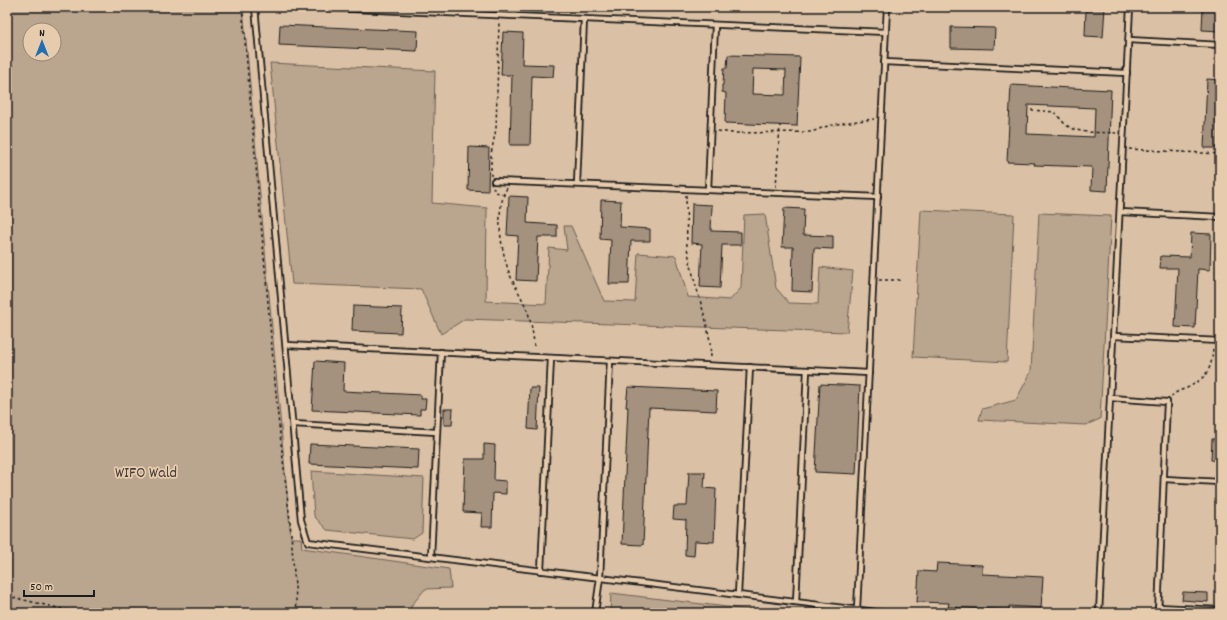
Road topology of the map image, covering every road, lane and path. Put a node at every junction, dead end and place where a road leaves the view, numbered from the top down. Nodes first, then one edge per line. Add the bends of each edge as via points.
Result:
1 (242, 7) edge
2 (255, 7) edge
3 (309, 7) edge
4 (322, 7) edge
5 (887, 7) edge
6 (1130, 7) edge
7 (411, 9) edge
8 (499, 15) junction
9 (584, 19) junction
10 (715, 25) junction
11 (886, 32) junction
12 (1129, 40) junction
13 (1220, 45) edge
14 (884, 62) junction
15 (1127, 73) junction
16 (1031, 110) dead end
17 (882, 119) junction
18 (780, 125) dead end
19 (710, 130) junction
20 (779, 133) junction
21 (1124, 133) junction
22 (1123, 148) junction
23 (1220, 154) edge
24 (494, 181) dead end
25 (511, 181) junction
26 (577, 184) junction
27 (686, 189) junction
28 (708, 190) junction
29 (776, 193) junction
30 (504, 194) junction
31 (878, 197) junction
32 (1120, 212) junction
33 (1220, 217) edge
34 (873, 280) junction
35 (900, 280) dead end
36 (1114, 336) junction
37 (1213, 341) junction
38 (1220, 341) edge
39 (286, 345) junction
40 (441, 352) junction
41 (535, 357) junction
42 (551, 358) junction
43 (610, 360) junction
44 (711, 365) junction
45 (750, 367) junction
46 (807, 370) junction
47 (868, 373) junction
48 (1111, 398) junction
49 (1167, 402) junction
50 (293, 424) junction
51 (437, 432) junction
52 (1164, 479) junction
53 (1220, 482) edge
54 (431, 557) junction
55 (541, 571) junction
56 (600, 578) junction
57 (738, 595) junction
58 (7, 596) edge
59 (796, 602) junction
60 (1158, 607) junction
61 (856, 609) junction
62 (1220, 610) edge
63 (79, 613) edge
64 (298, 613) edge
65 (595, 613) edge
66 (884, 613) edge
67 (1099, 613) edge
68 (1158, 613) edge

1 - 64 path via 277,410
2 - 39 lane
3 - 4 lane
4 - 7 lane
5 - 11 lane
6 - 12 lane
7 - 8 lane
8 - 9 lane
8 - 30 path via 496,130 490,172 495,192
9 - 10 lane
9 - 26 lane
10 - 11 lane
10 - 19 lane
11 - 14 lane
12 - 13 lane
12 - 15 lane
14 - 15 lane
14 - 17 lane
15 - 21 lane
16 - 21 path via 1055,112 1070,128
17 - 20 path via 842,123 812,132
17 - 31 lane
18 - 20 path
19 - 20 path via 732,133
19 - 28 lane
20 - 29 path
21 - 22 lane
22 - 23 path
22 - 32 lane
24 - 25 lane
25 - 26 lane
25 - 30 path
26 - 27 lane
27 - 28 lane
27 - 44 path via 687,248 706,321
28 - 29 lane
29 - 31 lane
30 - 41 path via 500,229 511,275 529,316 534,336
31 - 34 lane
32 - 33 lane
32 - 36 lane
34 - 35 path
34 - 47 lane
36 - 37 lane
36 - 48 lane
37 - 38 lane
37 - 49 path via 1212,364 1205,376 1192,386 1174,394
39 - 40 lane
39 - 50 lane
40 - 41 lane
40 - 51 lane
41 - 42 lane
42 - 43 lane
42 - 55 lane
43 - 44 lane
43 - 56 lane
44 - 45 lane
45 - 46 lane
45 - 57 lane
46 - 47 lane
46 - 59 lane
47 - 61 lane
48 - 49 lane
48 - 67 lane
49 - 52 lane
50 - 51 lane
50 - 54 lane via 302,520 308,542
51 - 54 lane
52 - 53 lane
52 - 60 lane
54 - 55 lane
55 - 56 lane
56 - 57 lane
56 - 65 lane
57 - 59 lane
58 - 63 path
59 - 61 lane
60 - 62 lane
60 - 68 lane
61 - 66 lane

